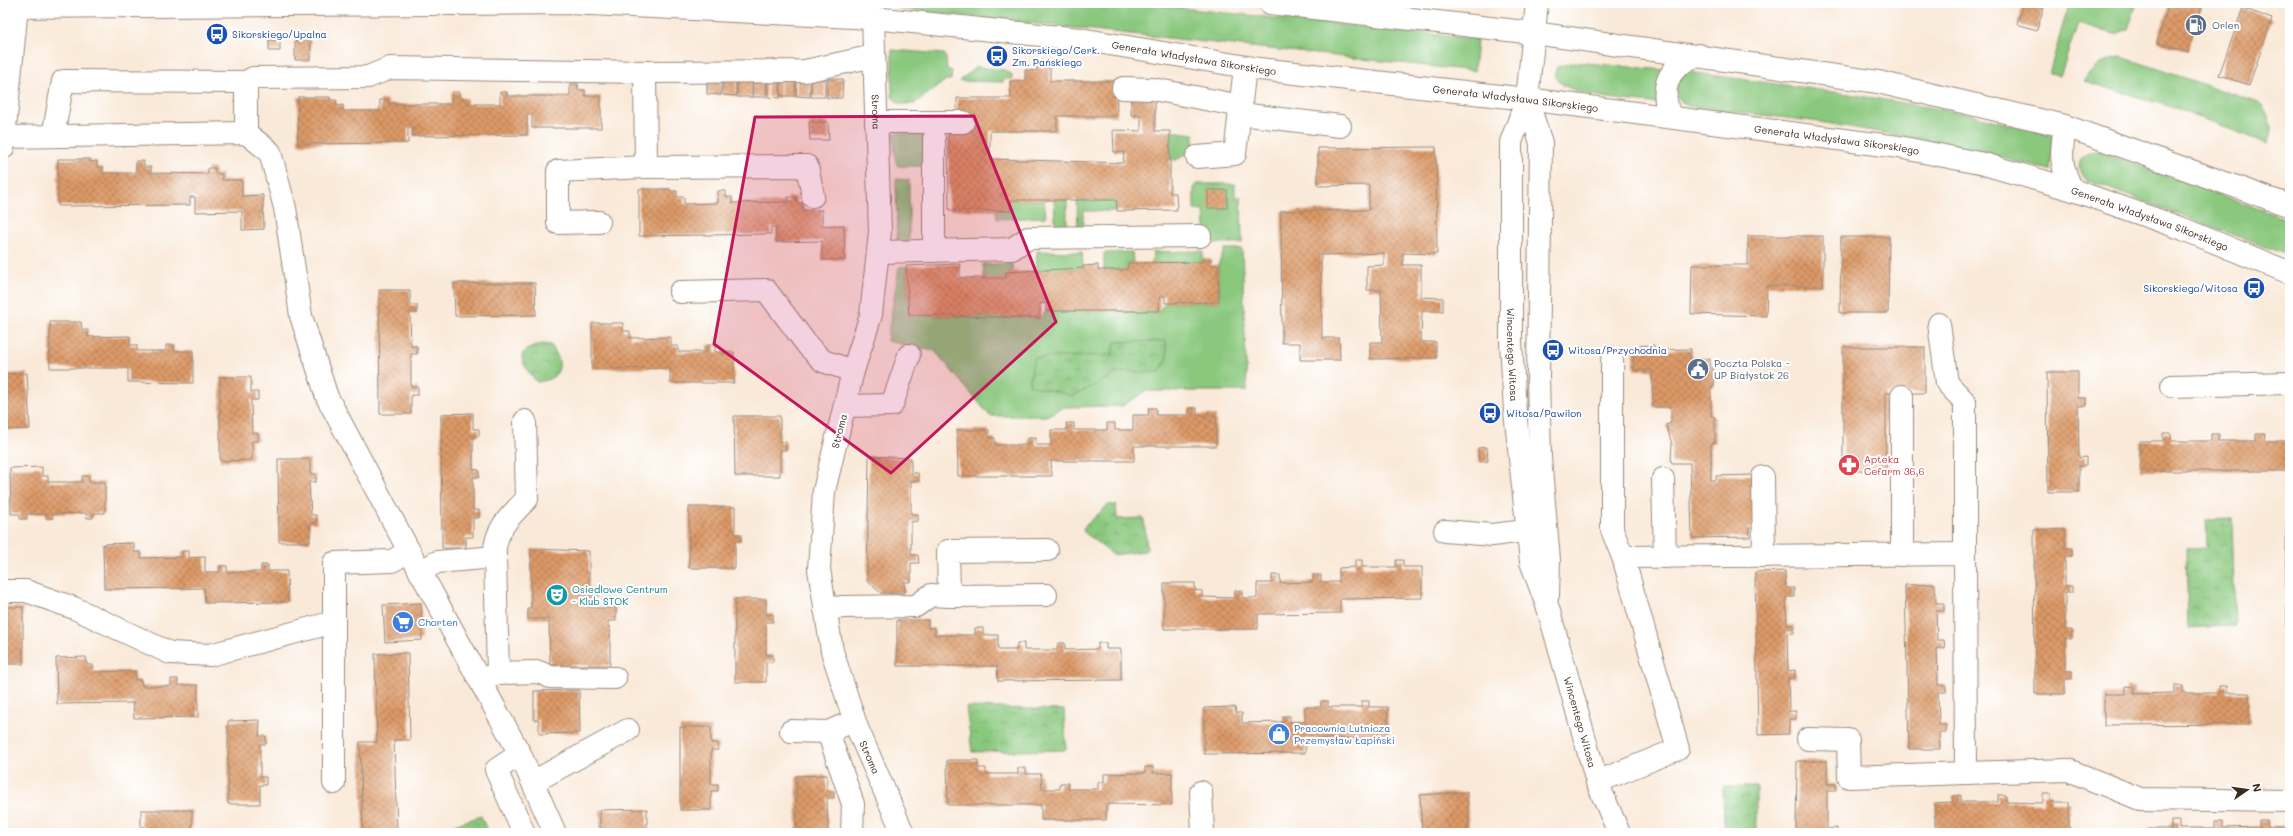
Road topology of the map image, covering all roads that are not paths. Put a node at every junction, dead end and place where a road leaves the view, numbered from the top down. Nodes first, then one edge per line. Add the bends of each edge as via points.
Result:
1 (569, 3) edge
2 (1270, 3) edge
3 (1537, 3) edge
4 (13, 5) edge
5 (873, 10) edge
6 (1534, 33) junction
7 (874, 56) junction
8 (1699, 56) junction
9 (1245, 67) junction
10 (645, 72) junction
11 (246, 82) junction
12 (1123, 88) dead end
13 (1527, 99) junction
14 (6, 102) edge
15 (1241, 110) junction
16 (1670, 117) junction
17 (876, 122) junction
18 (963, 122) dead end
19 (1340, 126) dead end
20 (2065, 126) junction
21 (246, 133) junction
22 (53, 136) junction
23 (934, 140) dead end
24 (4, 143) edge
25 (1197, 156) dead end
26 (646, 167) junction
27 (2073, 190) junction
28 (813, 196) dead end
29 (2290, 206) edge
30 (599, 222) dead end
31 (1200, 236) dead end
32 (934, 251) junction
33 (878, 252) junction
34 (2290, 273) edge
35 (680, 292) dead end
36 (1939, 324) dead end
37 (909, 355) dead end
38 (1612, 362) dead end
39 (853, 371) junction
40 (2290, 383) edge
41 (2172, 386) dead end
42 (1902, 396) dead end
43 (845, 406) junction
44 (525, 421) dead end
45 (1763, 477) dead end
46 (1663, 478) dead end
47 (1536, 530) junction
48 (1445, 531) dead end
49 (1046, 550) dead end
50 (408, 551) junction
51 (1964, 554) junction
52 (1902, 555) junction
53 (1665, 556) junction
54 (1764, 556) junction
55 (495, 557) junction
56 (1624, 557) junction
57 (420, 572) junction
58 (3, 590) edge
59 (1046, 595) dead end
60 (949, 596) junction
61 (826, 609) junction
62 (334, 622) junction
63 (489, 677) junction
64 (615, 678) dead end
65 (854, 721) junction
66 (628, 730) dead end
67 (791, 731) dead end
68 (828, 732) junction
69 (1808, 739) dead end
70 (520, 754) junction
71 (1966, 772) junction
72 (533, 782) junction
73 (1597, 782) junction
74 (334, 783) dead end
75 (1201, 792) dead end
76 (2290, 801) edge
77 (524, 833) edge
78 (555, 833) edge
79 (852, 833) edge
80 (903, 833) edge
81 (1203, 833) edge
82 (1619, 833) edge

1 - 4 street, Generała Władysława Sikorskiego
1 - 5 street, Generała Władysława Sikorskiego
2 - 6 street
3 - 6 street, Wincentego Witosa
4 - 14 street
5 - 7 street, Stroma
5 - 9 street, Generała Władysława Sikorskiego via 1080,39
6 - 8 street
6 - 13 street, Wincentego Witosa
7 - 10 street via 805,71
7 - 17 street, Stroma
8 - 16 street via 1687,59 1676,67 1668,78 1665,104
8 - 20 street via 1878,82
9 - 13 street, Generała Władysława Sikorskiego
9 - 15 street
10 - 11 street via 390,68 368,78 253,78
10 - 26 street
11 - 21 street
11 - 22 street via 63,81
12 - 15 street via 1153,89
13 - 16 street, Generała Władysława Sikorskiego
13 - 47 street, Wincentego Witosa via 1541,143 1538,377 1540,458
13 - 47 street, Wincentego Witosa via 1511,142 1511,342 1515,411
14 - 24 street
15 - 19 street
15 - 25 street via 1235,154
16 - 27 street, Generała Władysława Sikorskiego via 1899,147 1984,164
17 - 18 street
17 - 33 street, Stroma via 880,232
20 - 27 street via 2061,159 2065,175
20 - 29 street
21 - 22 street
21 - 50 street via 270,152 285,208 301,316 327,397
22 - 24 street
23 - 32 street
26 - 28 street via 807,166
26 - 30 street via 558,171 558,223
27 - 34 street, Generała Władysława Sikorskiego via 2183,229
31 - 32 street via 1028,238 1012,249
32 - 33 street
33 - 39 street, Stroma via 871,314
35 - 39 street via 766,290 808,346 823,361
36 - 51 street via 1947,383 1965,402
37 - 43 street via 892,405
38 - 56 street via 1612,530
39 - 43 street, Stroma
40 - 41 street
42 - 52 street
43 - 61 street, Stroma via 824,491 819,569
44 - 55 street via 527,499 504,522 494,545
45 - 54 street
46 - 53 street
47 - 48 street via 1492,535
47 - 73 street, Wincentego Witosa via 1531,562 1548,608
49 - 60 street via 948,551
50 - 57 street
50 - 62 street via 392,561 334,563
51 - 52 street
51 - 71 street
52 - 54 street
53 - 54 street
53 - 56 street
55 - 57 street via 438,562
55 - 63 street
56 - 73 street via 1678,750
57 - 63 street
58 - 62 street via 26,591 74,608 170,653 210,655
59 - 60 street
60 - 61 street via 931,595 916,606 843,606
61 - 65 street, Stroma via 832,651
62 - 74 street
63 - 64 street via 540,672 550,677
63 - 70 street
65 - 68 street
65 - 80 street, Stroma
66 - 72 street
67 - 68 street
68 - 79 street via 853,804
69 - 71 street via 1848,740 1848,777
70 - 72 street
70 - 77 street via 496,770
71 - 76 street via 2068,770 2140,799
72 - 78 street
73 - 82 street, Wincentego Witosa
75 - 81 street

